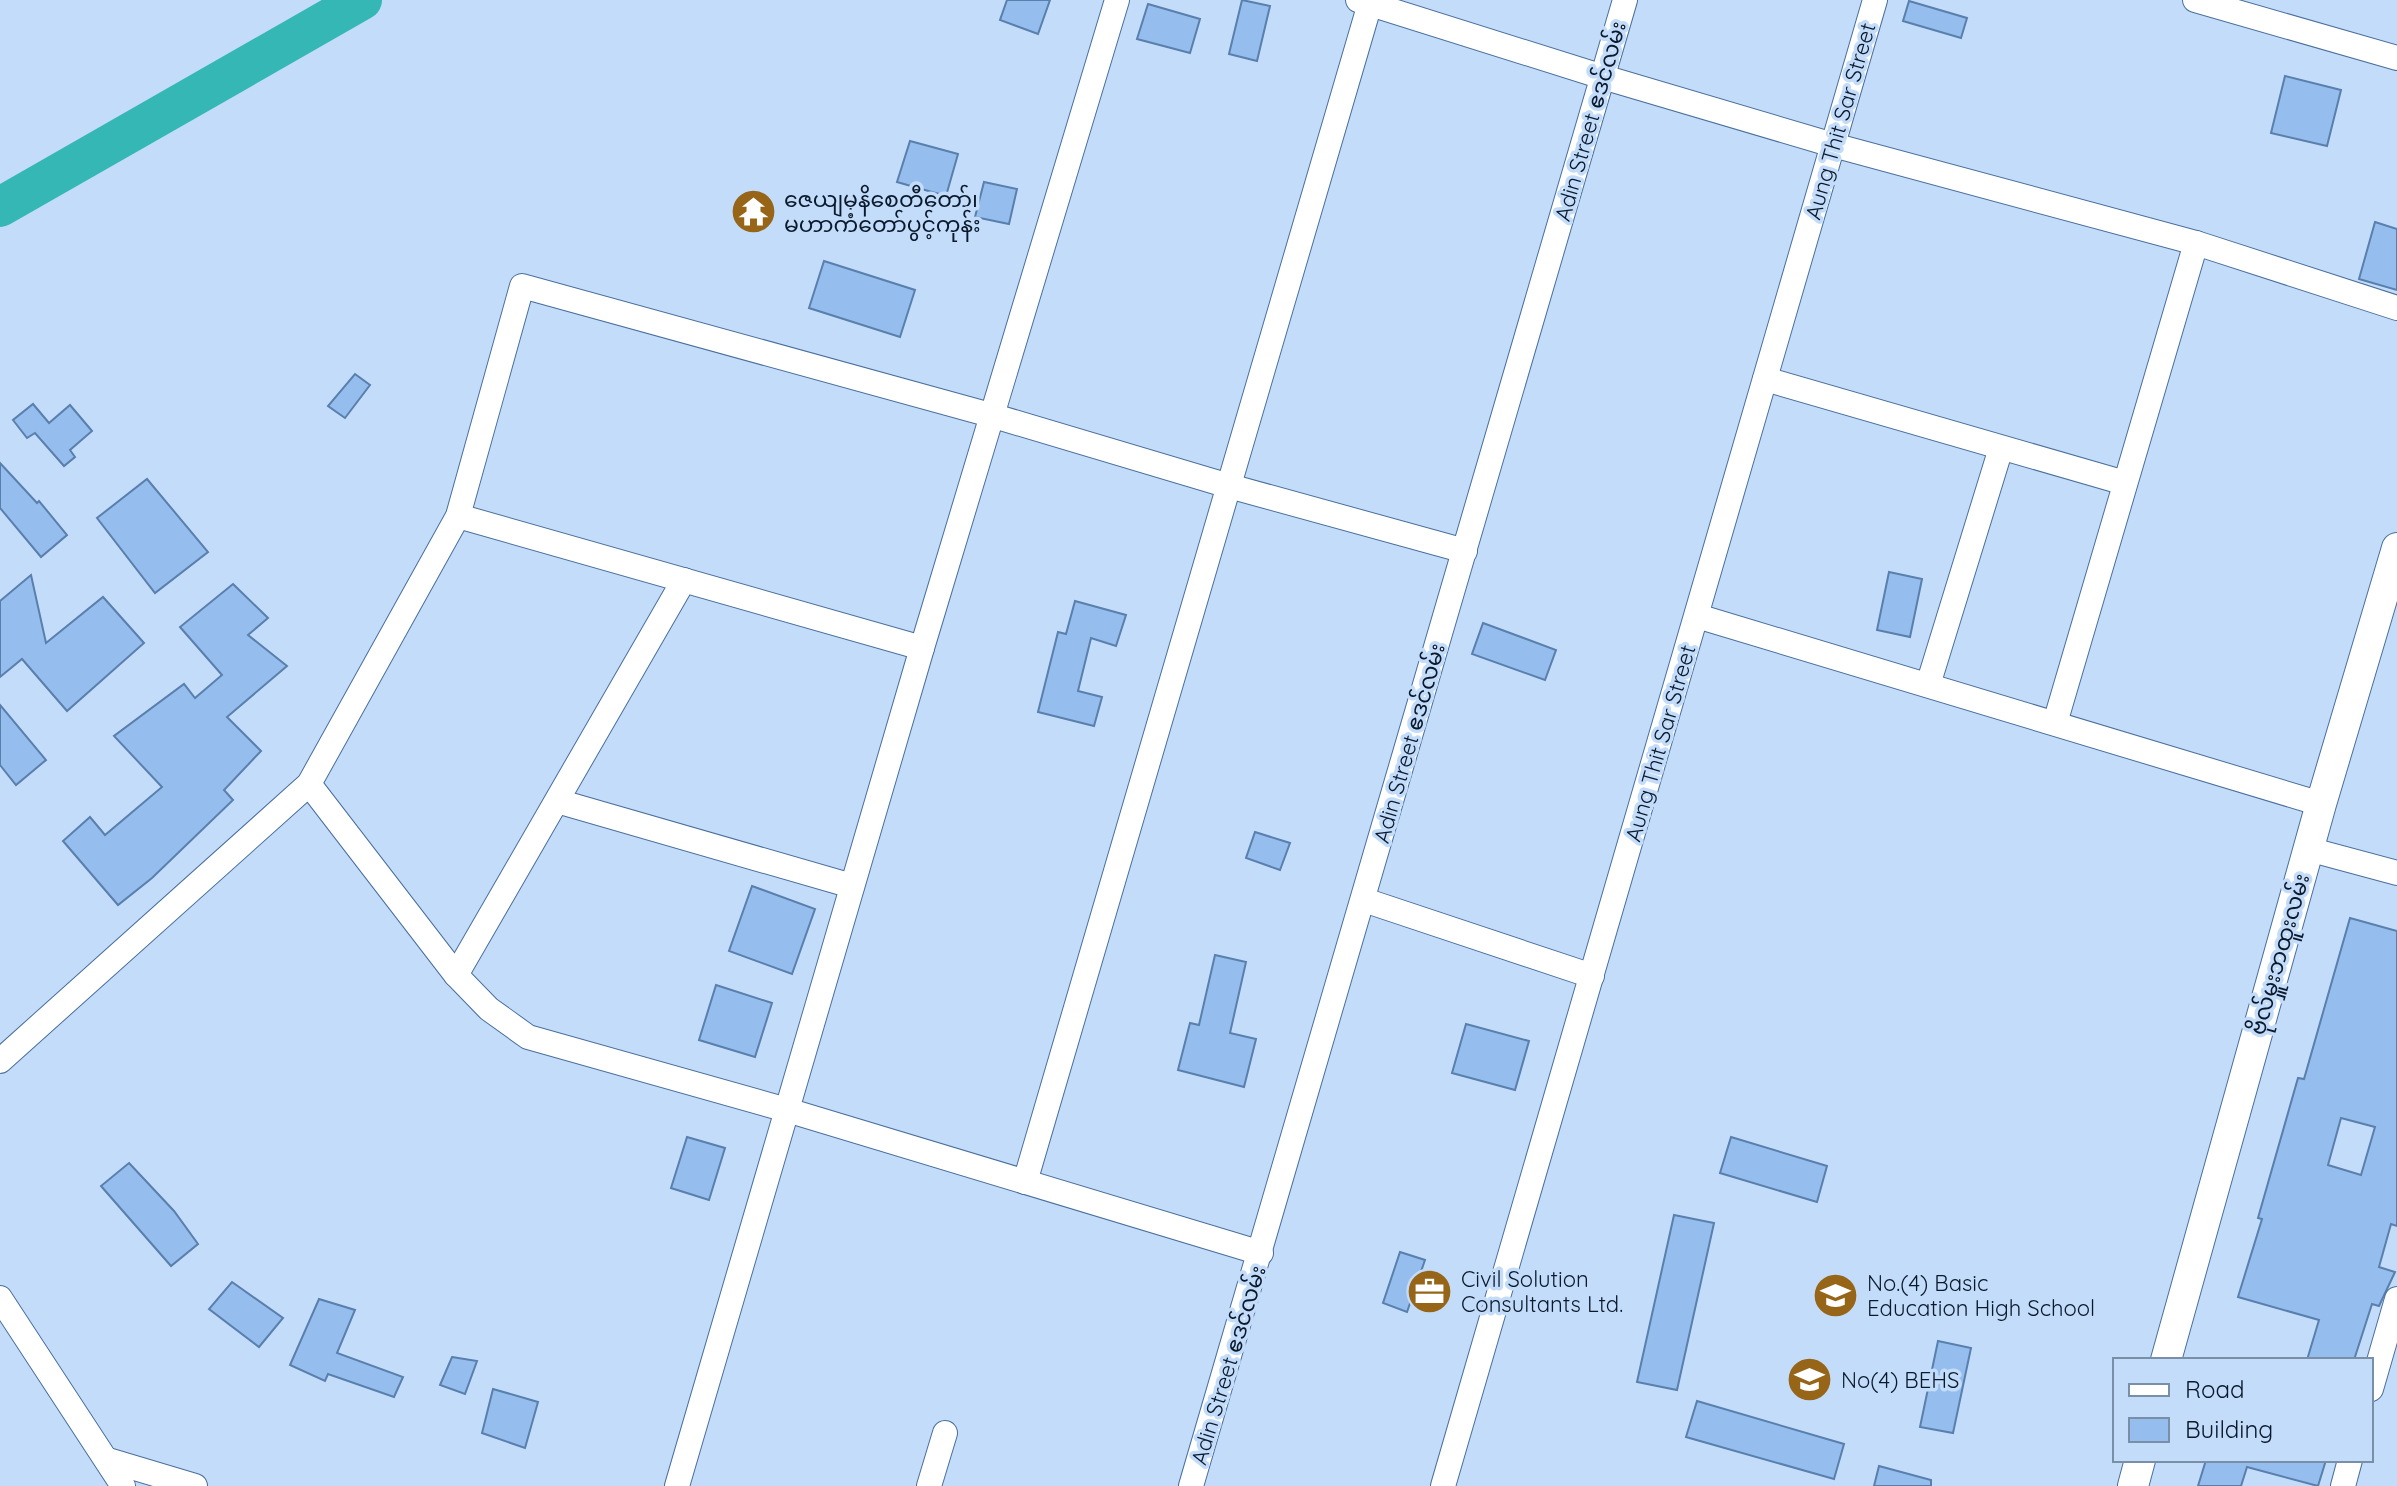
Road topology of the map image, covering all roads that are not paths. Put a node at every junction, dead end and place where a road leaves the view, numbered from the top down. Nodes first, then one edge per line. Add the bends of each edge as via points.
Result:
1 (1117, 0) edge
2 (1625, 0) edge
3 (1875, 0) edge
4 (2195, 0) edge
5 (1367, 1) edge
6 (2256, 8) edge
7 (2397, 58) edge
8 (1603, 77) junction
9 (1833, 145) junction
10 (2196, 243) junction
11 (2397, 308) edge
12 (1765, 379) junction
13 (994, 416) junction
14 (2001, 448) junction
15 (2125, 483) junction
16 (1229, 486) junction
17 (458, 516) junction
18 (2397, 548) edge
19 (1465, 551) junction
20 (684, 580) junction
21 (1697, 616) junction
22 (922, 648) junction
23 (1928, 685) junction
24 (2055, 723) junction
25 (309, 784) junction
26 (557, 801) junction
27 (2321, 804) junction
28 (2308, 849) junction
29 (2397, 873) edge
30 (852, 886) junction
31 (1364, 900) junction
32 (456, 975) junction
33 (1592, 976) junction
34 (0, 1061) edge
35 (787, 1110) junction
36 (1025, 1182) junction
37 (1261, 1253) junction
38 (0, 1298) edge
39 (2397, 1299) edge
40 (2167, 1358) edge
41 (2373, 1382) edge
42 (945, 1433) dead end
43 (108, 1460) junction
44 (2139, 1462) edge
45 (2349, 1462) edge
46 (123, 1486) edge
47 (195, 1486) edge
48 (677, 1486) edge
49 (929, 1486) edge
50 (1191, 1486) edge
51 (1443, 1486) edge
52 (2133, 1486) edge
53 (2343, 1486) edge

1 - 13 street
2 - 8 street, Adin Street ဧဒင်လမ်း
3 - 9 street, Aung Thit Sar Street
4 - 6 street
5 - 8 street
5 - 16 street
6 - 7 street
8 - 9 street
8 - 19 street, Adin Street ဧဒင်လမ်း
9 - 10 street
9 - 12 street, Aung Thit Sar Street
10 - 11 street
10 - 15 street
12 - 14 street
12 - 21 street, Aung Thit Sar Street
13 - 16 street
13 - 17 street via 522,286
13 - 22 street
14 - 15 street
14 - 23 street
15 - 24 street
16 - 19 street
16 - 36 street
17 - 20 street
17 - 25 street
18 - 27 main road, ဗိုလ်မှူးဘထူးလမ်း
19 - 31 street, Adin Street ဧဒင်လမ်း
20 - 22 street
20 - 26 street
21 - 23 street
21 - 33 street, Aung Thit Sar Street
22 - 30 street
23 - 24 street
24 - 27 street
25 - 32 street
25 - 34 street
26 - 30 street
26 - 32 street
27 - 28 main road, ဗိုလ်မှူးဘထူးလမ်း
28 - 29 street
28 - 40 main road, ဗိုလ်မှူးဘထူးလမ်း
30 - 35 street
31 - 33 street
31 - 37 street, Adin Street ဧဒင်လမ်း
32 - 35 street via 489,1009 528,1037
33 - 51 street, Aung Thit Sar Street
35 - 36 street
35 - 48 street
36 - 37 street
37 - 50 street, Adin Street ဧဒင်လမ်း
38 - 43 street
39 - 41 street
42 - 49 street
43 - 46 street
43 - 47 street
44 - 52 main road
45 - 53 street

